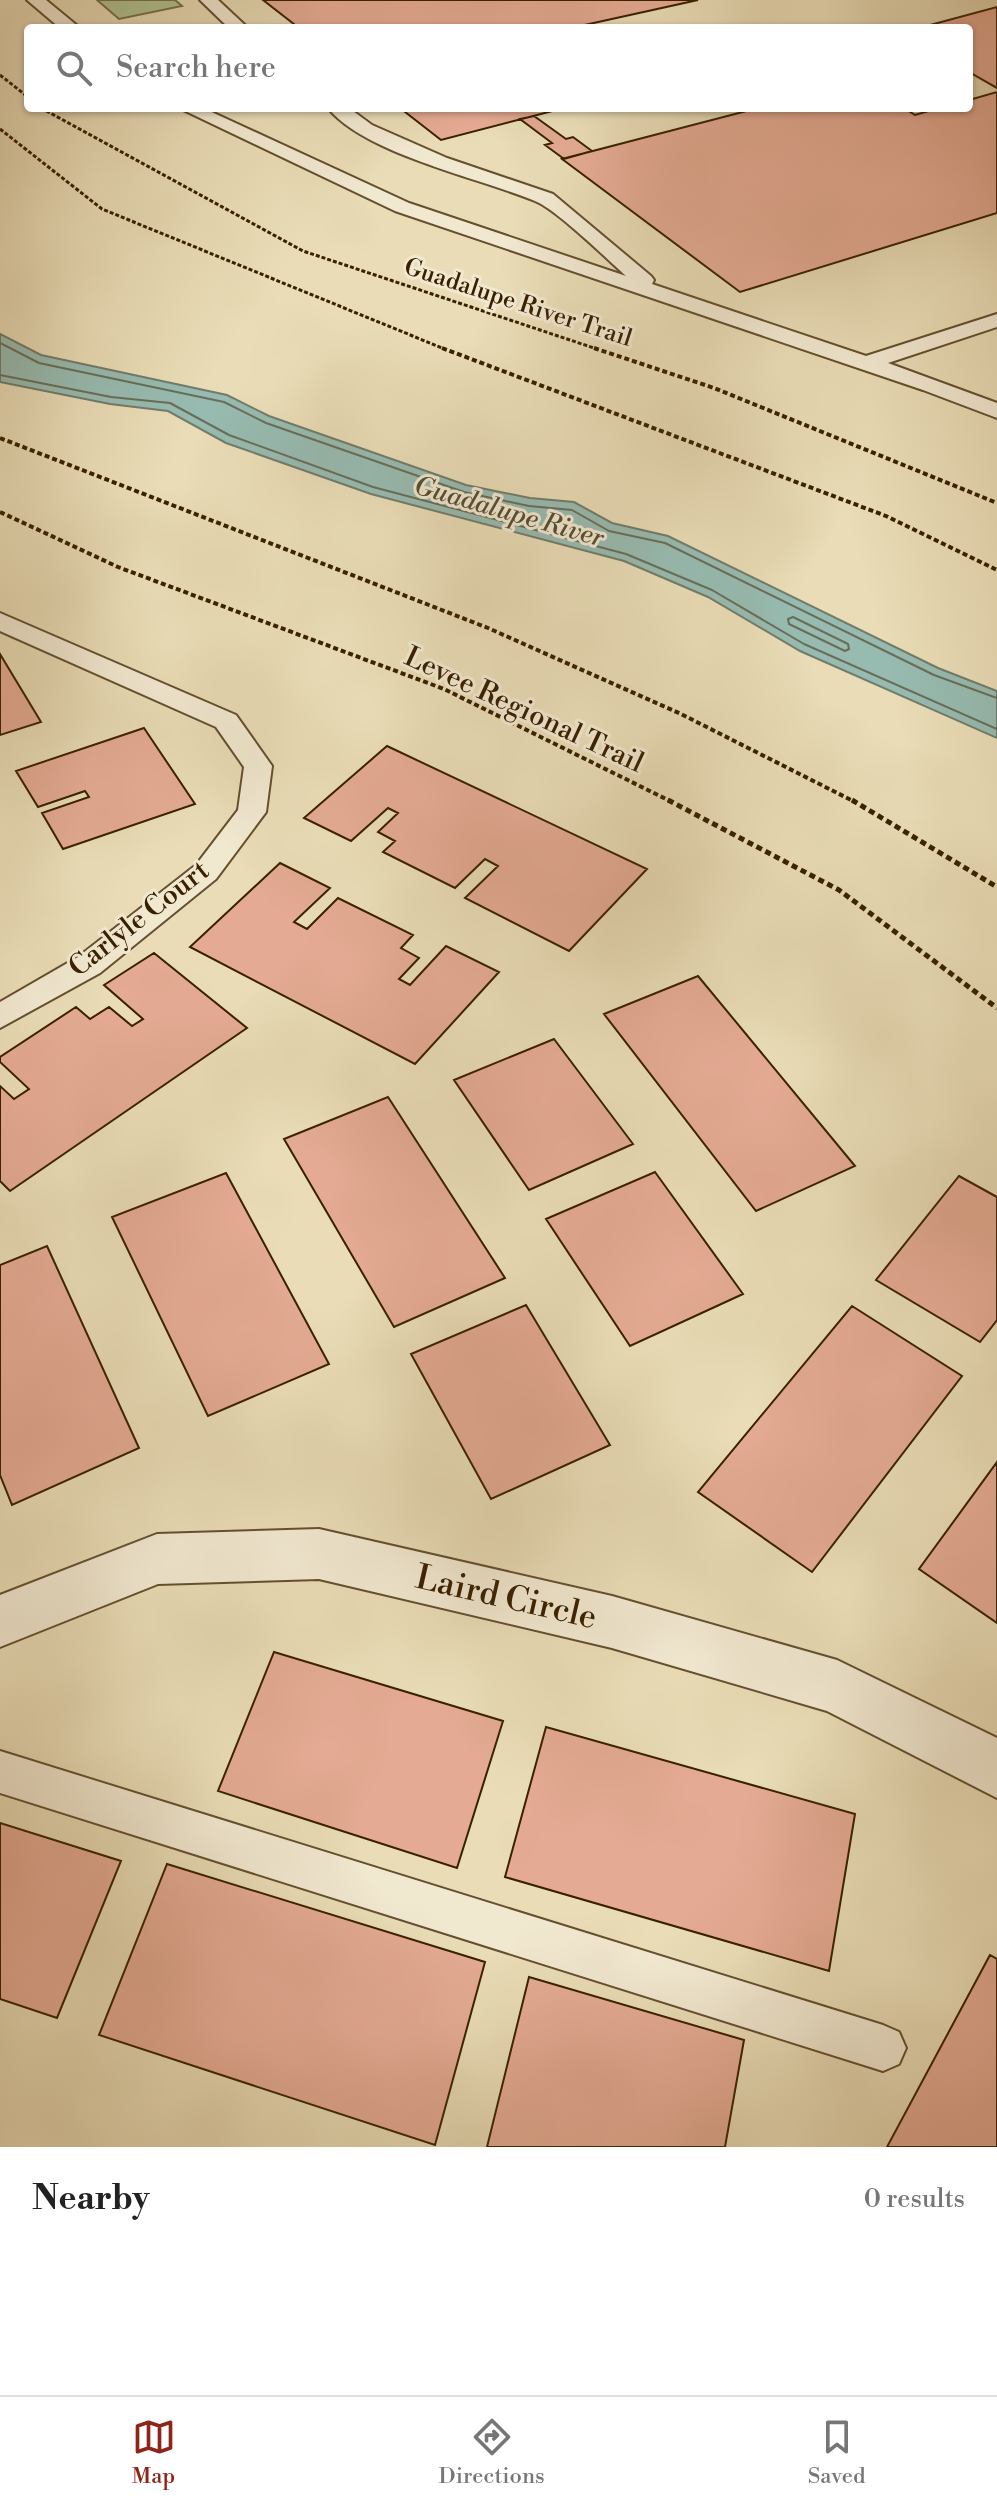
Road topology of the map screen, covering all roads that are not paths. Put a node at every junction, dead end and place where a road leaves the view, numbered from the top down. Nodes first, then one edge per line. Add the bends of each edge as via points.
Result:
1 (35, 0) edge
2 (208, 0) edge
3 (66, 24) edge
4 (235, 24) edge
5 (197, 112) edge
6 (342, 112) edge
7 (659, 293) junction
8 (997, 320) edge
9 (867, 363) junction
10 (997, 411) edge
11 (0, 621) edge
12 (0, 1016) edge
13 (0, 1621) edge
14 (997, 1769) edge
15 (0, 1772) edge
16 (883, 2048) dead end

1 - 3 lane
2 - 4 lane
5 - 7 lane via 402,207
6 - 7 lane via 365,129 440,162 546,198
7 - 9 lane
8 - 9 lane
9 - 10 lane
11 - 12 lane, Carlyle Court via 226,721 258,766 252,812 206,872 89,965
13 - 14 street, Laird Circle via 157,1559 319,1554 612,1622 837,1687
15 - 16 lane

